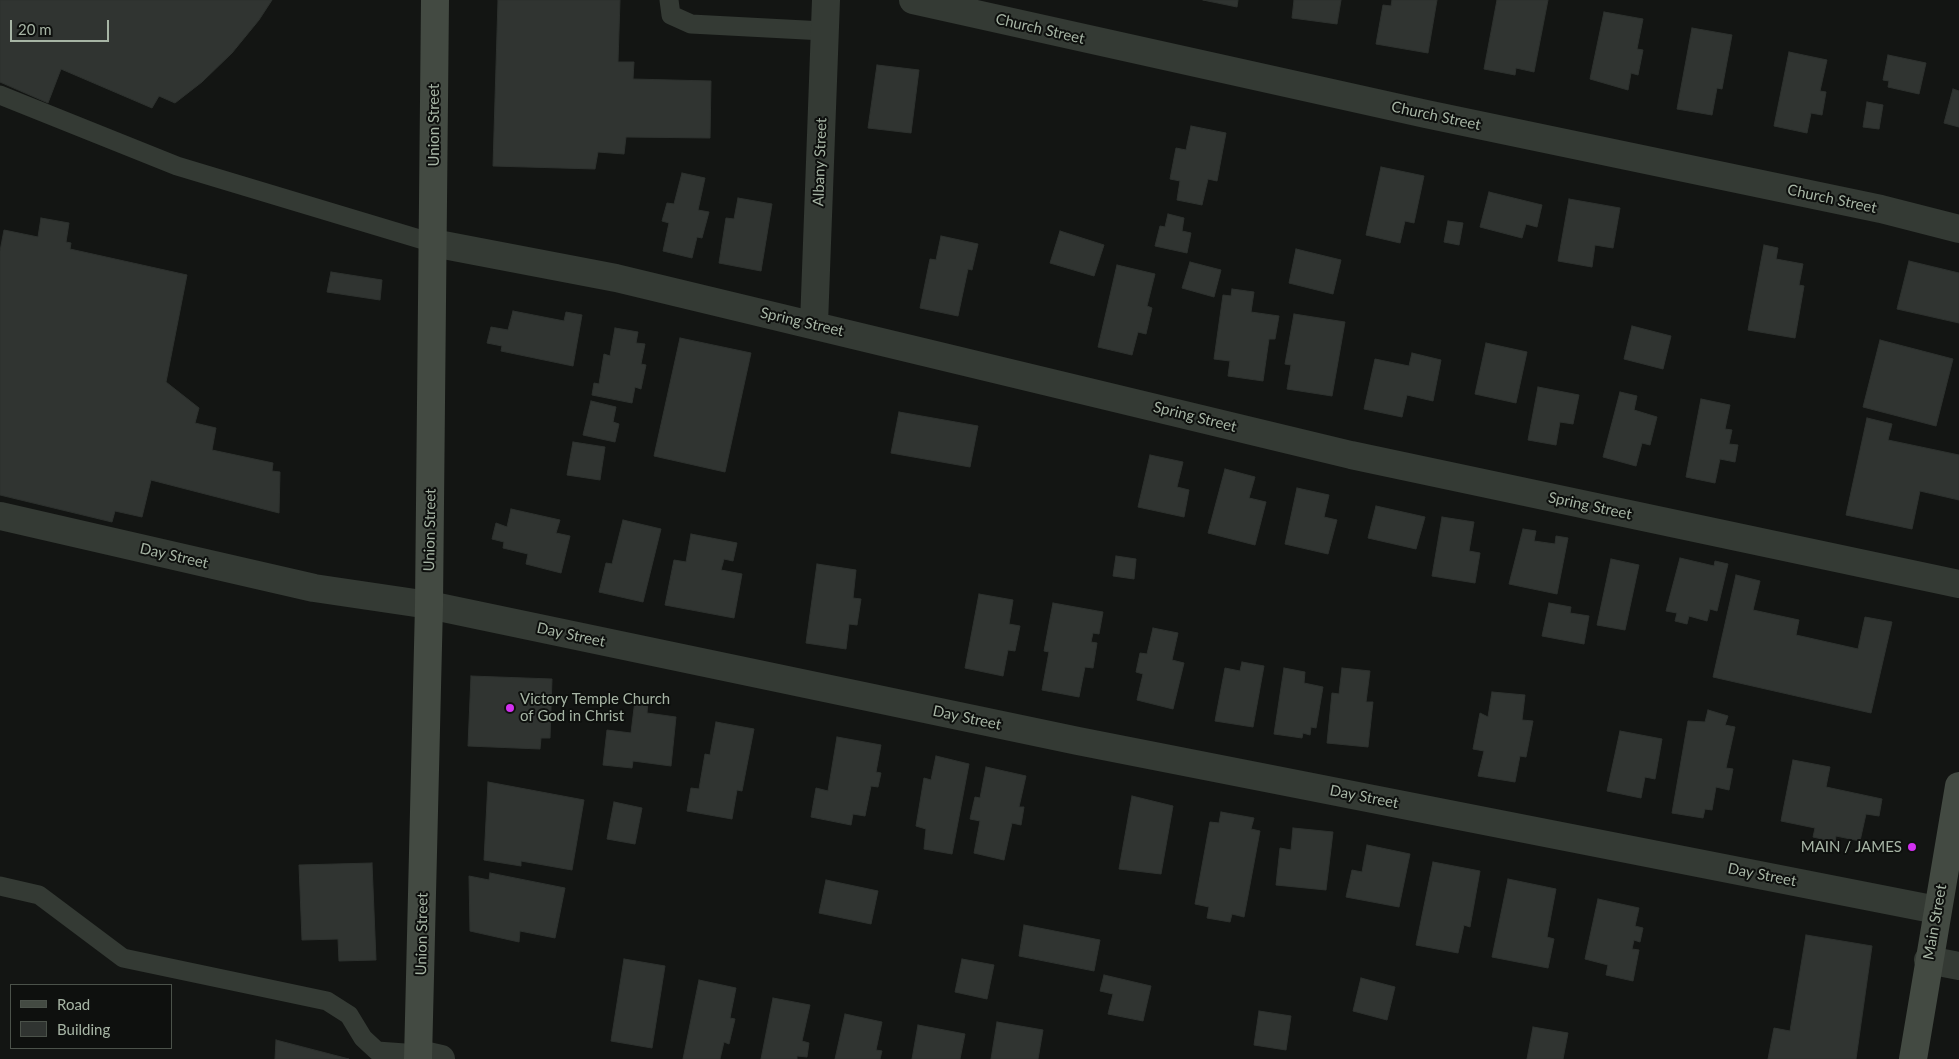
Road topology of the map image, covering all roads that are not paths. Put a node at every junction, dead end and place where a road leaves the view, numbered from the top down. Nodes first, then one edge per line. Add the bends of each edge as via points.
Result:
1 (435, 0) edge
2 (669, 0) edge
3 (826, 0) edge
4 (913, 0) edge
5 (824, 31) junction
6 (0, 95) edge
7 (1959, 229) edge
8 (433, 243) junction
9 (814, 324) junction
10 (0, 516) edge
11 (1959, 584) edge
12 (429, 605) junction
13 (1959, 786) edge
14 (0, 886) edge
15 (1936, 910) junction
16 (1928, 960) junction
17 (1959, 966) edge
18 (426, 1057) edge
19 (1913, 1059) edge

1 - 8 main road, Union Street
2 - 5 lane via 671,15 691,24
3 - 5 street, Albany Street
4 - 7 street, Church Street via 1436,116 1880,209
5 - 9 street, Albany Street
6 - 8 lane via 177,166
8 - 9 street, Spring Street via 616,278
8 - 12 main road, Union Street
9 - 11 street, Spring Street via 1351,455
10 - 12 street, Day Street via 314,588
12 - 15 street, Day Street via 1088,743
12 - 18 main road, Union Street
13 - 15 main road, Main Street
14 - 18 lane via 40,895 123,958 327,1001 349,1015 363,1038 377,1051
15 - 16 main road, Main Street
16 - 17 street
16 - 19 main road, Main Street

